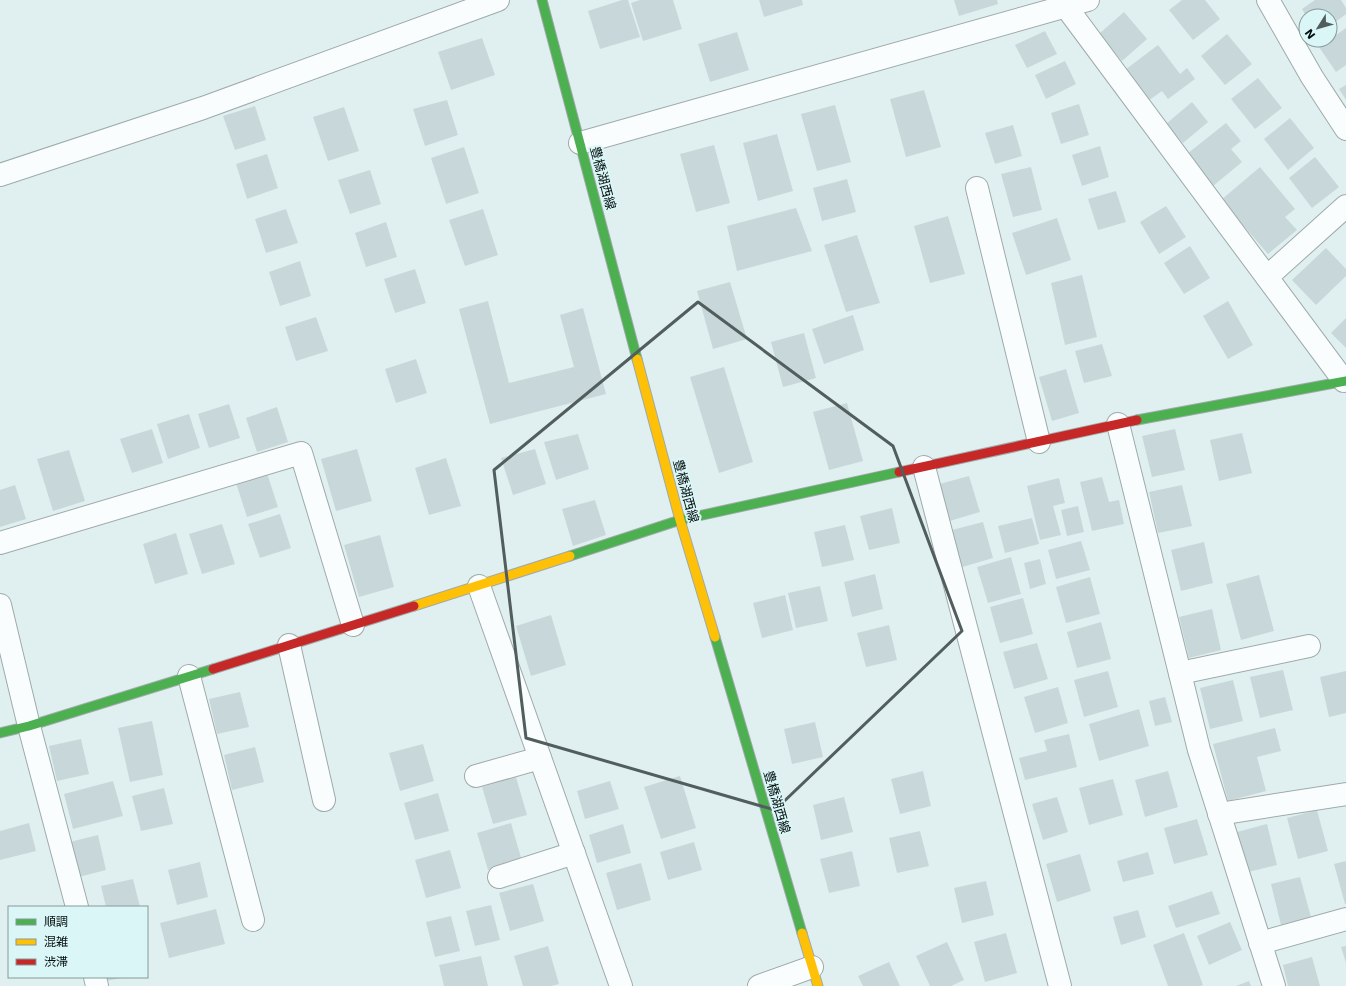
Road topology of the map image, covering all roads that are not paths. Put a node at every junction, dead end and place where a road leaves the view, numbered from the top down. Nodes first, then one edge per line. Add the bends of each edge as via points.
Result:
1 (498, 0) edge
2 (542, 0) edge
3 (1088, 0) edge
4 (1268, 0) edge
5 (1064, 3) edge
6 (1346, 129) edge
7 (580, 143) junction
8 (0, 175) edge
9 (977, 188) dead end
10 (1346, 206) edge
11 (1267, 277) junction
12 (1345, 381) edge
13 (1118, 424) junction
14 (1039, 442) junction
15 (924, 467) junction
16 (680, 520) junction
17 (0, 543) edge
18 (479, 586) junction
19 (0, 605) edge
20 (353, 625) junction
21 (288, 645) junction
22 (1309, 646) dead end
23 (1180, 673) junction
24 (189, 676) junction
25 (29, 726) junction
26 (0, 733) edge
27 (540, 758) junction
28 (476, 776) dead end
29 (1346, 794) edge
30 (324, 800) dead end
31 (1219, 814) junction
32 (574, 853) junction
33 (499, 877) dead end
34 (77, 906) edge
35 (1346, 919) edge
36 (253, 920) dead end
37 (1260, 943) junction
38 (815, 977) edge
39 (621, 986) edge
40 (759, 986) edge
41 (1060, 986) edge
42 (1274, 986) edge

1 - 8 street via 203,108
2 - 7 street, 豊橋湖西線
3 - 5 street
4 - 6 street via 1312,77
5 - 7 street
5 - 11 street
7 - 16 street, 豊橋湖西線
9 - 14 street
10 - 11 street
11 - 12 street
12 - 13 street
13 - 14 street
13 - 23 street
14 - 15 street
15 - 16 street
15 - 41 street
16 - 18 street
16 - 38 street, 豊橋湖西線
17 - 20 street via 301,453
18 - 20 street
18 - 27 street
19 - 25 street
20 - 21 street
21 - 24 street
21 - 30 street
22 - 23 street
23 - 31 street via 1199,750
24 - 25 street
24 - 36 street
25 - 26 street
25 - 34 street
27 - 28 street
27 - 32 street
29 - 31 street
31 - 37 street
32 - 33 street
32 - 39 street
35 - 37 street
37 - 42 street
38 - 40 street

